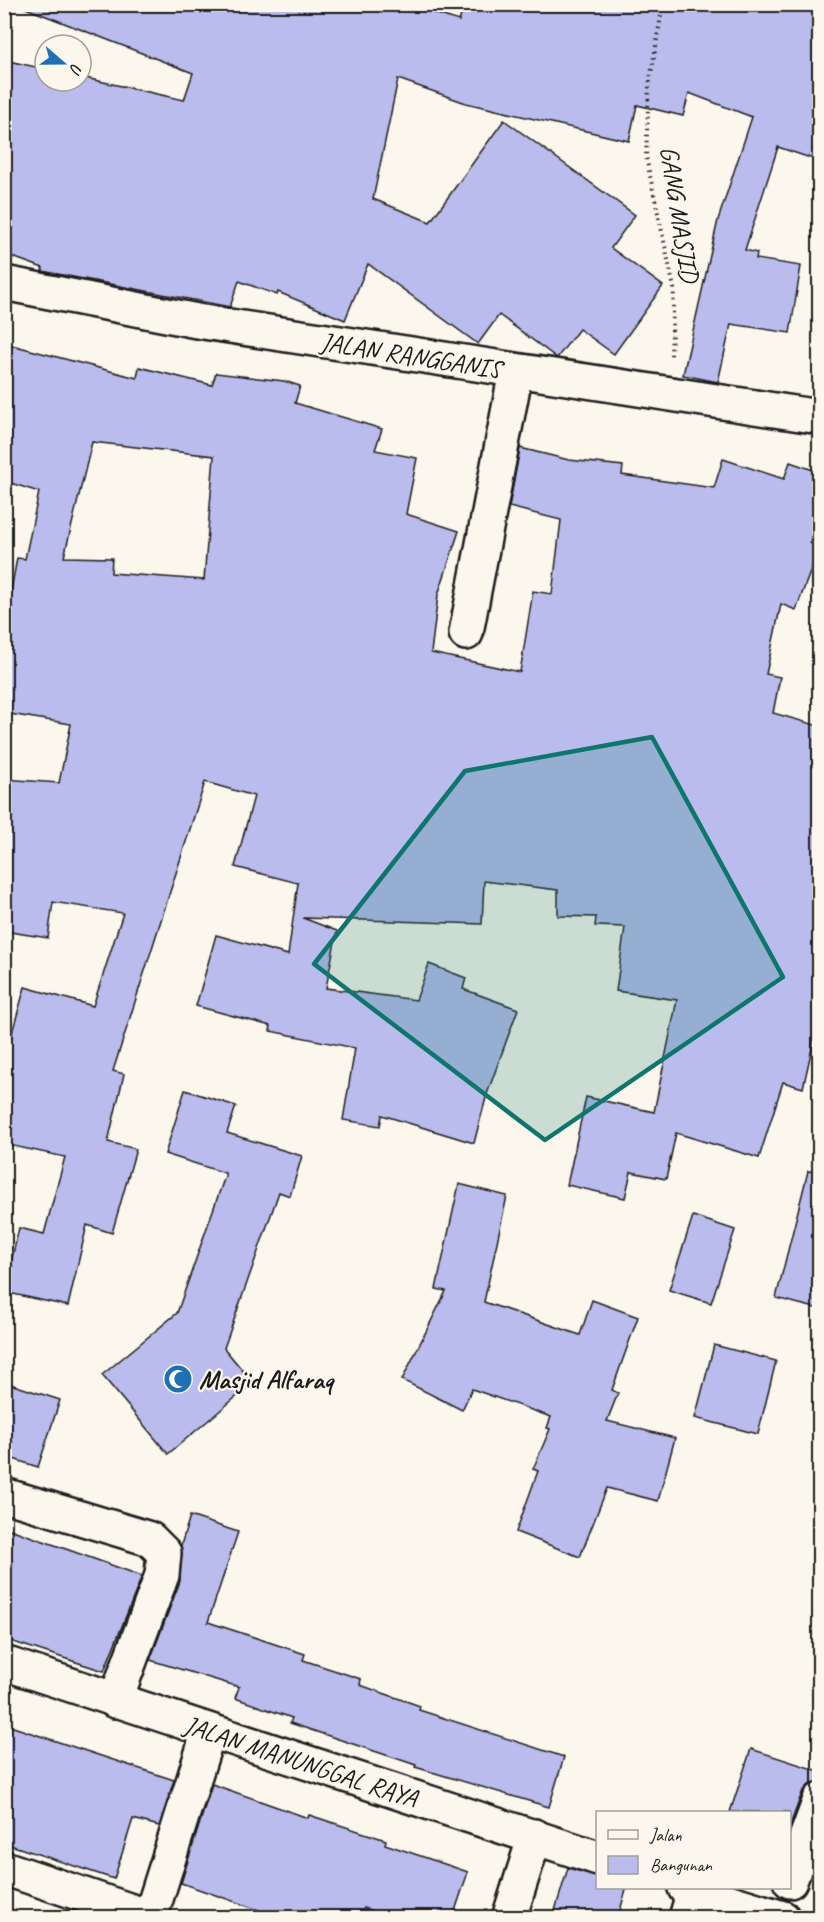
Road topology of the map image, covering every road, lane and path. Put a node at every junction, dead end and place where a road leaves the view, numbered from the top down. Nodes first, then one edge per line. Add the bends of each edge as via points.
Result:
1 (663, 4) edge
2 (4, 283) edge
3 (516, 371) junction
4 (669, 396) junction
5 (819, 417) edge
6 (466, 633) dead end
7 (4, 1495) edge
8 (4, 1663) edge
9 (115, 1701) junction
10 (209, 1731) junction
11 (819, 1800) edge
12 (535, 1836) junction
13 (596, 1857) edge
14 (4, 1868) edge
15 (791, 1876) edge
16 (688, 1898) edge
17 (782, 1907) edge
18 (151, 1917) edge
19 (509, 1917) edge

1 - 4 path, GANG MASJID via 649,86 646,157 674,288
2 - 3 street, JALAN RANGGANIS via 197,321
3 - 4 street, JALAN RANGGANIS
3 - 6 street
4 - 5 street, JALAN RANGGANIS
7 - 9 street via 150,1539 164,1553 162,1575
8 - 9 street, JALAN MANUNGGAL RAYA
9 - 10 street, JALAN MANUNGGAL RAYA
10 - 12 street, JALAN MANUNGGAL RAYA
10 - 18 street
11 - 15 street
12 - 13 street, JALAN MANUNGGAL RAYA
12 - 19 street
14 - 18 street
16 - 17 street

